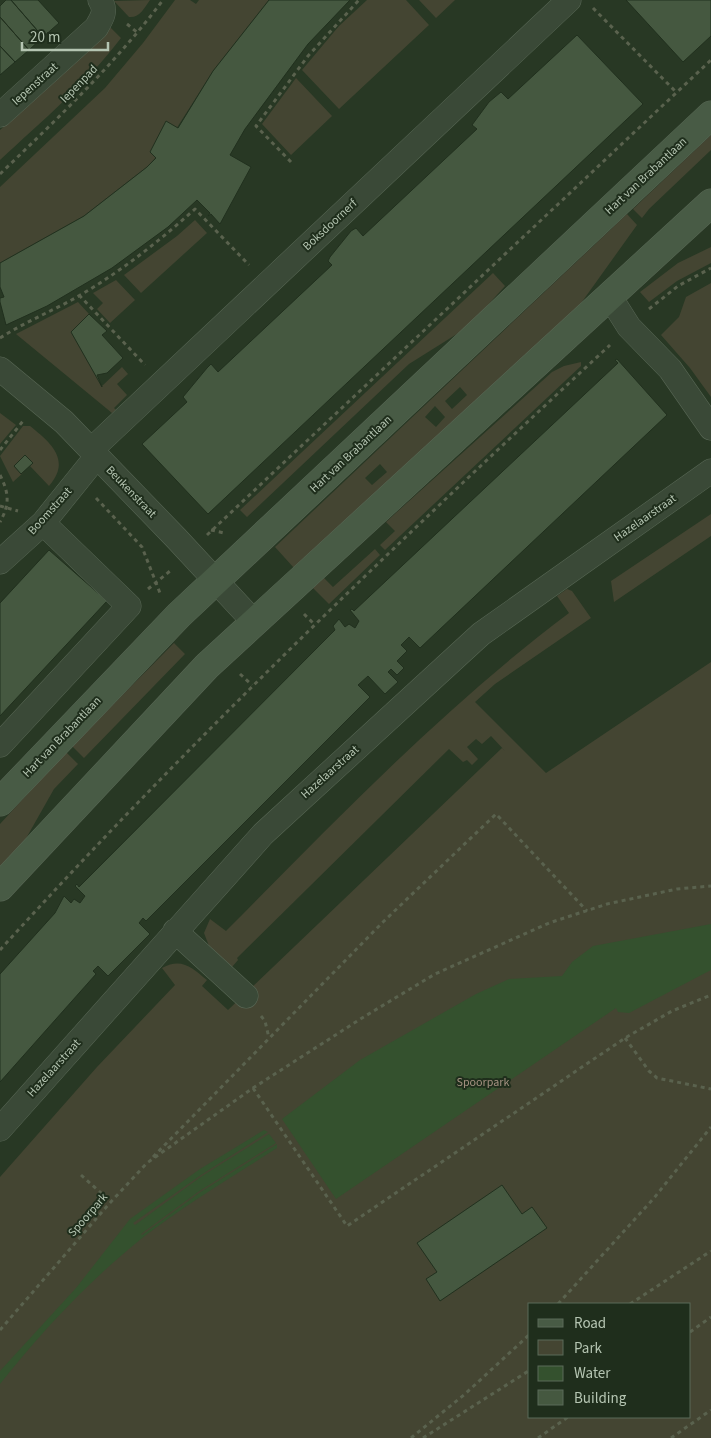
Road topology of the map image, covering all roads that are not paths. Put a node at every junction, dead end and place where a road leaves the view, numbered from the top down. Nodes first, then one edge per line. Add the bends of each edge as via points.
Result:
1 (569, 0) edge
2 (101, 2) edge
3 (711, 115) edge
4 (0, 116) edge
5 (711, 203) edge
6 (610, 298) junction
7 (0, 369) edge
8 (711, 428) edge
9 (94, 453) junction
10 (711, 471) edge
11 (43, 523) junction
12 (0, 562) edge
13 (216, 580) junction
14 (255, 624) junction
15 (0, 745) edge
16 (0, 802) edge
17 (0, 887) edge
18 (175, 932) junction
19 (246, 996) dead end
20 (0, 1129) edge

1 - 9 street, Boksdoornerf via 162,384
2 - 4 street, Iepenstraat via 104,15 96,28
3 - 13 street, Hart van Brabantlaan
5 - 6 street
6 - 8 street via 629,327 670,369
6 - 14 street
7 - 9 street, Beukenstraat via 64,422
9 - 11 street, Boomstraat
9 - 13 street, Beukenstraat
10 - 18 street, Hazelaarstraat via 481,634 263,834
11 - 12 street, Boomstraat
11 - 15 street via 129,606
13 - 14 street, Beukenstraat
13 - 16 street, Hart van Brabantlaan
14 - 17 street via 207,666
18 - 19 street
18 - 20 street, Hazelaarstraat

